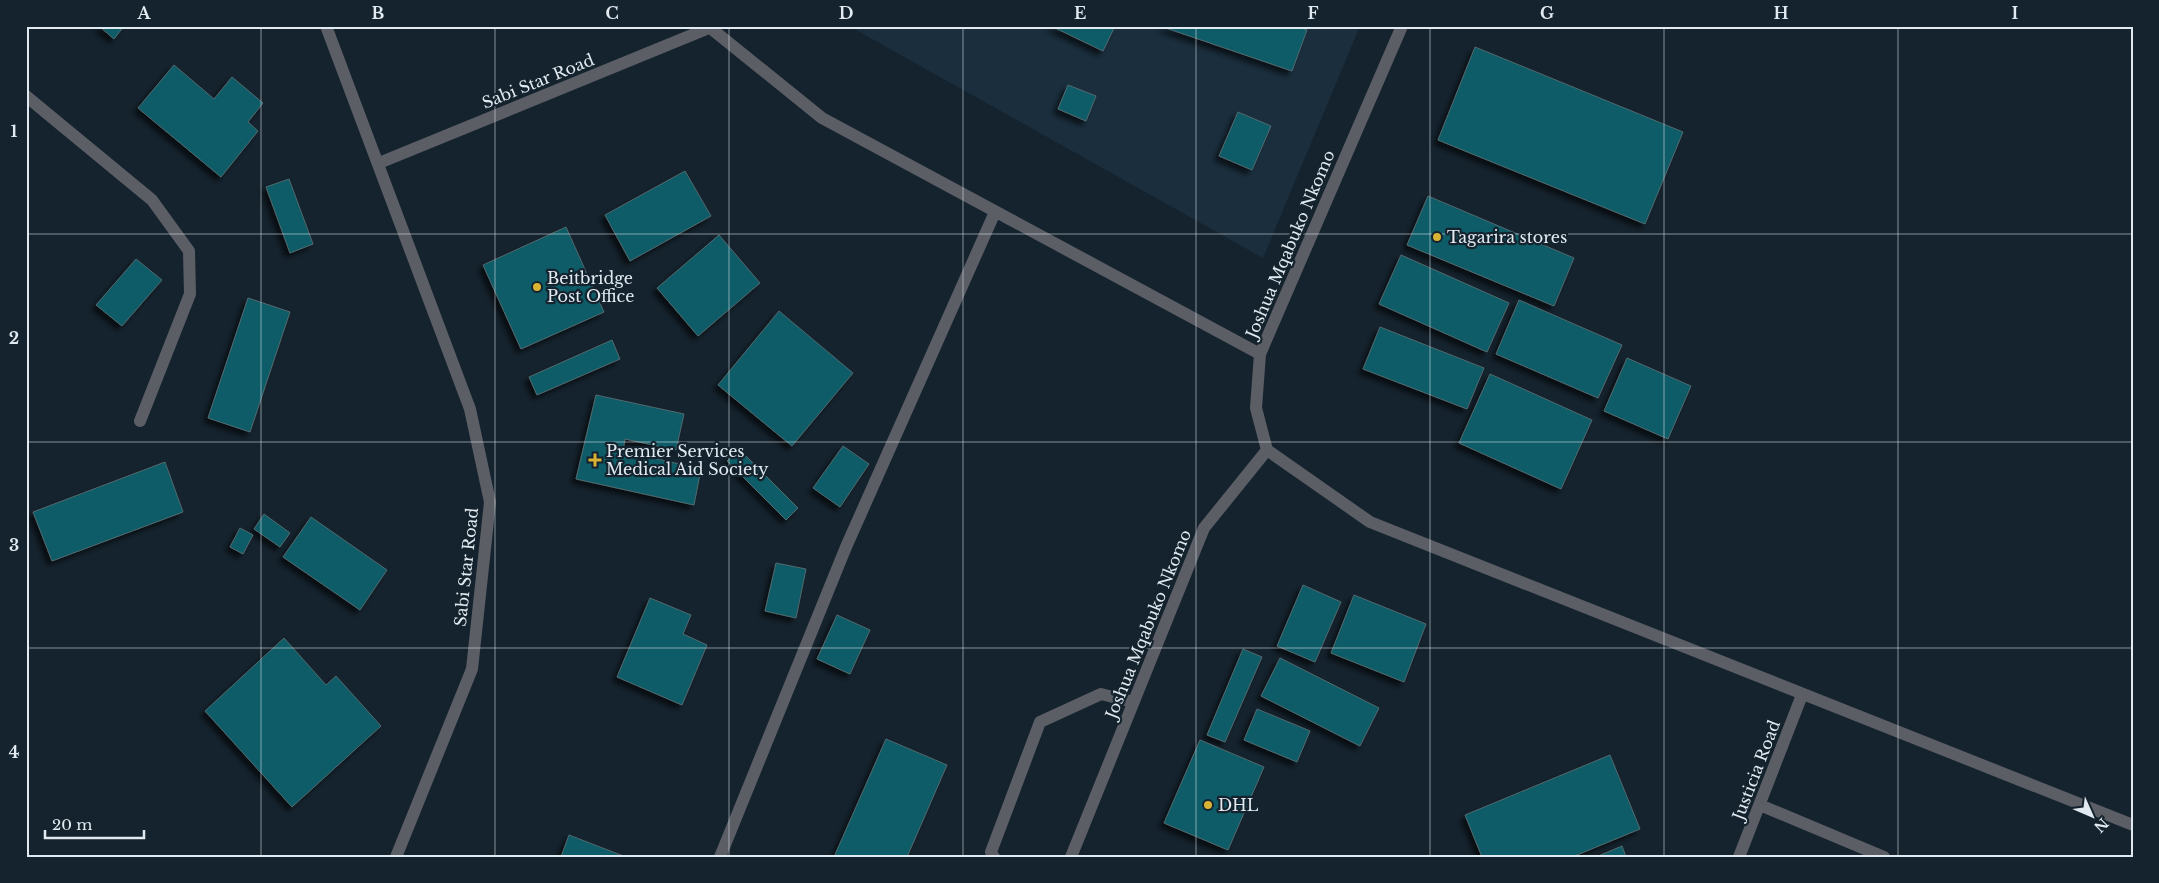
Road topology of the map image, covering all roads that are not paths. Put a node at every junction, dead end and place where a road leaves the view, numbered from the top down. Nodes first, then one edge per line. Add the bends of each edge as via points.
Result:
1 (326, 26) edge
2 (1402, 26) edge
3 (708, 27) edge
4 (26, 96) edge
5 (379, 164) junction
6 (995, 212) junction
7 (1260, 354) junction
8 (140, 421) dead end
9 (1266, 450) junction
10 (1802, 695) junction
11 (1133, 702) junction
12 (1760, 805) junction
13 (2133, 825) edge
14 (396, 857) edge
15 (720, 857) edge
16 (994, 857) edge
17 (1071, 857) edge
18 (1739, 857) edge
19 (1884, 857) edge

1 - 5 street, Sabi Star Road
2 - 7 street, Joshua Mqabuko Nkomo
3 - 5 street, Sabi Star Road
3 - 6 street via 822,118
4 - 8 street via 152,200 189,251 190,294
5 - 14 street, Sabi Star Road via 470,409 490,502 472,669
6 - 7 street
6 - 15 street via 846,547
7 - 9 street, Joshua Mqabuko Nkomo via 1256,408
9 - 10 street via 1370,522
9 - 11 street, Joshua Mqabuko Nkomo via 1204,528
10 - 12 street, Justicia Road
10 - 13 street
11 - 16 street via 1102,694 1040,722 991,852
11 - 17 street, Joshua Mqabuko Nkomo
12 - 18 street, Justicia Road
12 - 19 street

